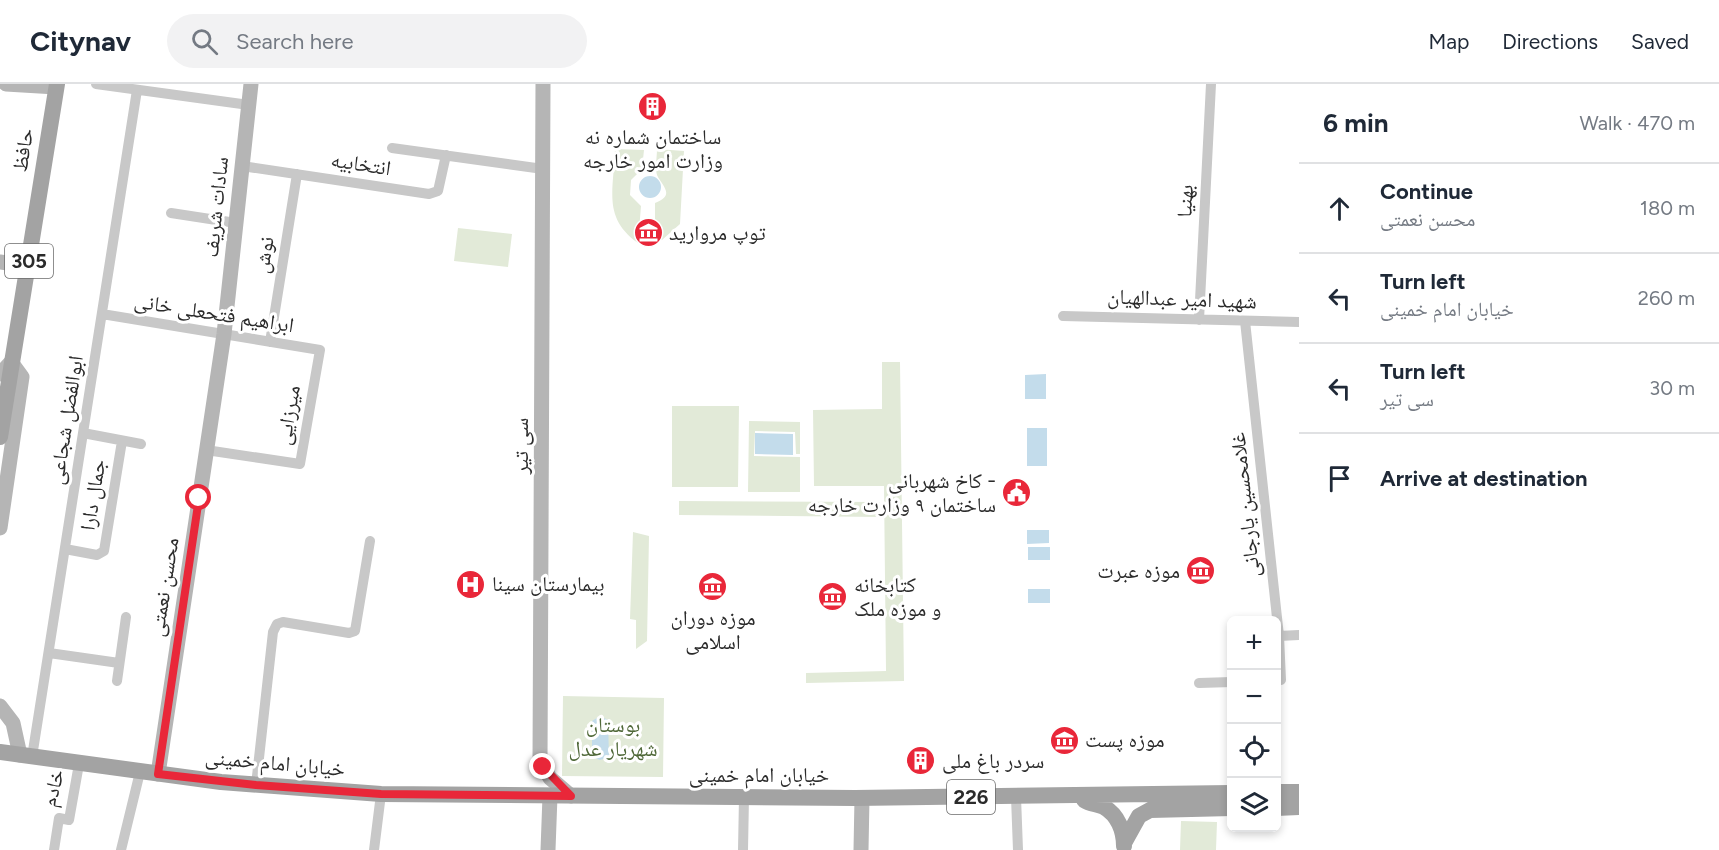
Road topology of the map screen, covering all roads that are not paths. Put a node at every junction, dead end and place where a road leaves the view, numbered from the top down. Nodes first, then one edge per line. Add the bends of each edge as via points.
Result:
1 (6, 84) edge
2 (96, 84) edge
3 (251, 84) edge
4 (543, 84) edge
5 (1210, 84) edge
6 (56, 86) edge
7 (138, 90) junction
8 (249, 105) junction
9 (392, 148) dead end
10 (446, 155) junction
11 (242, 166) junction
12 (543, 169) junction
13 (297, 174) junction
14 (171, 213) dead end
15 (236, 223) junction
16 (0, 262) edge
17 (28, 266) junction
18 (102, 314) junction
19 (1063, 316) dead end
20 (1199, 320) junction
21 (1245, 321) junction
22 (1299, 322) edge
23 (224, 334) junction
24 (270, 342) junction
25 (320, 350) joint
26 (6, 368) edge
27 (83, 434) junction
28 (0, 437) edge
29 (122, 441) junction
30 (141, 444) dead end
31 (206, 450) junction
32 (0, 528) edge
33 (370, 541) dead end
34 (65, 549) junction
35 (1277, 616) edge
36 (126, 617) dead end
37 (1299, 634) edge
38 (1281, 636) edge
39 (49, 653) junction
40 (120, 663) junction
41 (117, 681) dead end
42 (1227, 682) edge
43 (1199, 683) dead end
44 (0, 706) edge
45 (0, 752) edge
46 (26, 756) junction
47 (79, 764) junction
48 (140, 772) junction
49 (158, 774) junction
50 (256, 785) junction
51 (1227, 793) edge
52 (381, 794) junction
53 (550, 796) junction
54 (571, 796) junction
55 (1080, 796) junction
56 (744, 797) junction
57 (1016, 797) junction
58 (858, 798) junction
59 (1299, 807) edge
60 (1227, 808) edge
61 (1281, 808) edge
62 (1124, 846) edge
63 (54, 850) edge
64 (121, 850) edge
65 (374, 850) edge
66 (548, 850) edge
67 (743, 850) edge
68 (853, 850) edge
69 (861, 850) edge
70 (1018, 850) edge

1 - 6 street
2 - 7 street
3 - 8 street, سادات شریف
4 - 12 street, سی تیر
5 - 20 street, بهنیا
6 - 17 main road, حافظ / 305
7 - 8 street
7 - 18 street, ابوالفضل شجاعی
8 - 11 street, سادات شریف
9 - 10 street
10 - 12 street
10 - 13 street, انتخابیه via 438,191 429,194
11 - 13 street, انتخابیه
11 - 15 street, سادات شریف
12 - 54 street, سی تیر via 540,761 550,778
13 - 24 street, نوش
14 - 15 street
15 - 23 street, سادات شریف
16 - 17 street
17 - 26 main road, حافظ / 305
18 - 23 street, ابراهیم فتحعلی خانی
18 - 27 street, ابوالفضل شجاعی
19 - 20 street, شهید امیر عبدالهیان
20 - 21 street, شهید امیر عبدالهیان
21 - 22 street, شهید امیر عبدالهیان
21 - 35 street, غلامحسین یارجانی
23 - 24 street, ابراهیم فتحعلی خانی
23 - 31 street, محسن نعمتی
24 - 25 street, ابراهیم فتحعلی خانی
25 - 31 street, میرزایی via 300,464
26 - 28 main road, حافظ / 305
26 - 32 street, 305 via 22,378
27 - 29 street
27 - 34 street, ابوالفضل شجاعی
29 - 30 street
29 - 34 street, جمال دارا via 104,551 98,555
31 - 49 street, محسن نعمتی
33 - 50 street via 355,631 283,622 273,632
34 - 39 street, ابوالفضل شجاعی
36 - 40 street
37 - 38 street
39 - 40 street
39 - 46 street, ابوالفضل شجاعی
40 - 41 street
42 - 43 street
44 - 46 street via 13,723
45 - 46 main road, خیابان امام خمینی / 226
46 - 47 main road, خیابان امام خمینی / 226
47 - 48 main road, خیابان امام خمینی / 226
47 - 63 street, خادم via 69,820 59,818
48 - 49 main road, خیابان امام خمینی / 226
48 - 64 street
49 - 50 main road, خیابان امام خمینی / 226
50 - 52 main road, خیابان امام خمینی / 226
51 - 55 main road, خیابان امام خمینی / 226
52 - 53 main road, خیابان امام خمینی / 226
52 - 65 street
53 - 54 main road, خیابان امام خمینی / 226
53 - 66 street
54 - 56 main road, خیابان امام خمینی / 226
55 - 57 main road, خیابان امام خمینی / 226
55 - 62 main road via 1113,814 1120,824
56 - 58 main road, خیابان امام خمینی / 226
56 - 67 street
57 - 58 main road, خیابان امام خمینی / 226
57 - 70 street
58 - 68 street
58 - 69 street
59 - 61 main road
60 - 62 main road via 1150,810 1139,816

